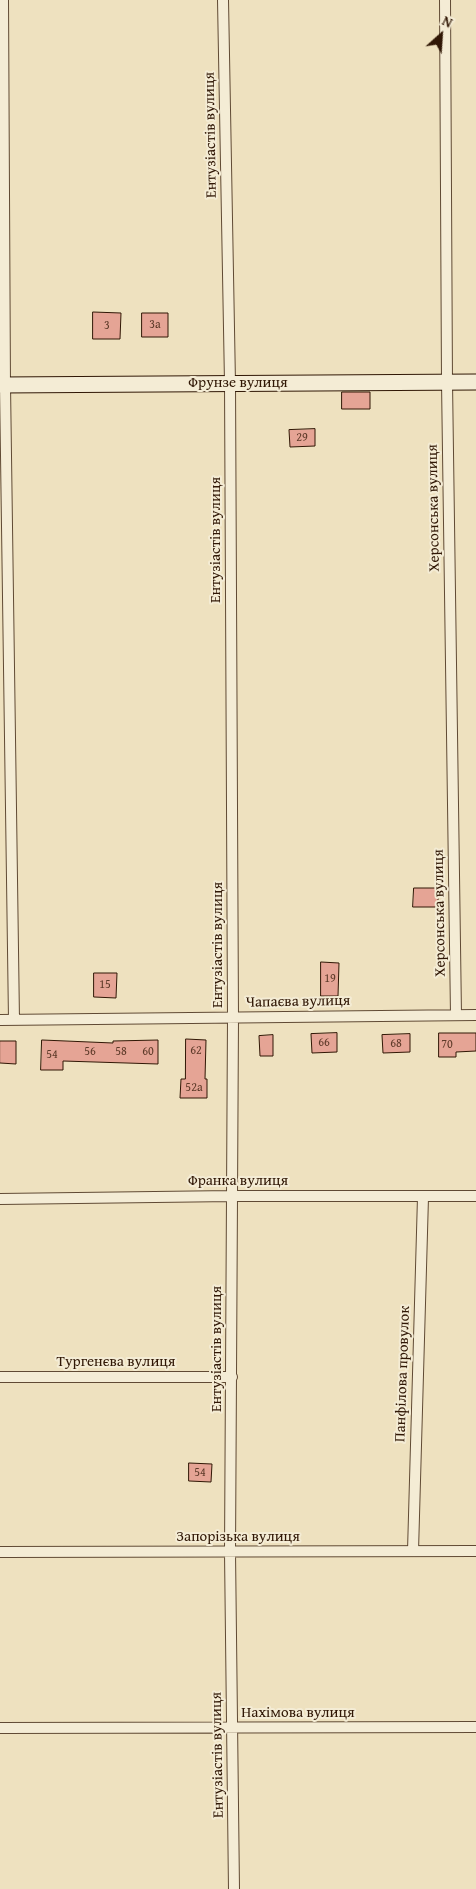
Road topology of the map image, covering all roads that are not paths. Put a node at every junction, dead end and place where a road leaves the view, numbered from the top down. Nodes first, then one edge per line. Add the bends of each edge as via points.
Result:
1 (3, 0) edge
2 (223, 0) edge
3 (445, 0) edge
4 (447, 382) junction
5 (476, 382) edge
6 (230, 383) junction
7 (3, 385) edge
8 (456, 1015) junction
9 (476, 1015) edge
10 (233, 1018) junction
11 (0, 1020) edge
12 (14, 1020) junction
13 (232, 1196) junction
14 (476, 1196) edge
15 (423, 1197) junction
16 (0, 1198) edge
17 (0, 1377) edge
18 (232, 1377) junction
19 (413, 1551) junction
20 (476, 1551) edge
21 (0, 1552) edge
22 (230, 1552) junction
23 (476, 1727) edge
24 (0, 1728) edge
25 (234, 1728) junction
26 (234, 1889) edge

1 - 7 street
2 - 6 street, Ентузіастів вулиця
3 - 4 street, Херсонська вулиця
4 - 5 street, Фрунзе вулиця
4 - 6 street, Фрунзе вулиця
4 - 8 street, Херсонська вулиця
6 - 7 street, Фрунзе вулиця
6 - 10 street, Ентузіастів вулиця
7 - 12 street
8 - 9 street, Чапаєва вулиця
8 - 10 street, Чапаєва вулиця
10 - 12 street, Чапаєва вулиця
10 - 13 street, Ентузіастів вулиця
11 - 12 street, Чапаєва вулиця
13 - 15 street, Франка вулиця
13 - 16 street, Франка вулиця
13 - 18 street, Ентузіастів вулиця
14 - 15 street, Франка вулиця
15 - 19 street, Панфілова провулок
17 - 18 street, Тургенєва вулиця
18 - 22 street, Ентузіастів вулиця
19 - 20 street, Запорізька вулиця
19 - 22 street, Запорізька вулиця
21 - 22 street, Запорізька вулиця
22 - 25 street, Ентузіастів вулиця
23 - 25 street, Нахімова вулиця
24 - 25 street, Нахімова вулиця
25 - 26 street, Ентузіастів вулиця

